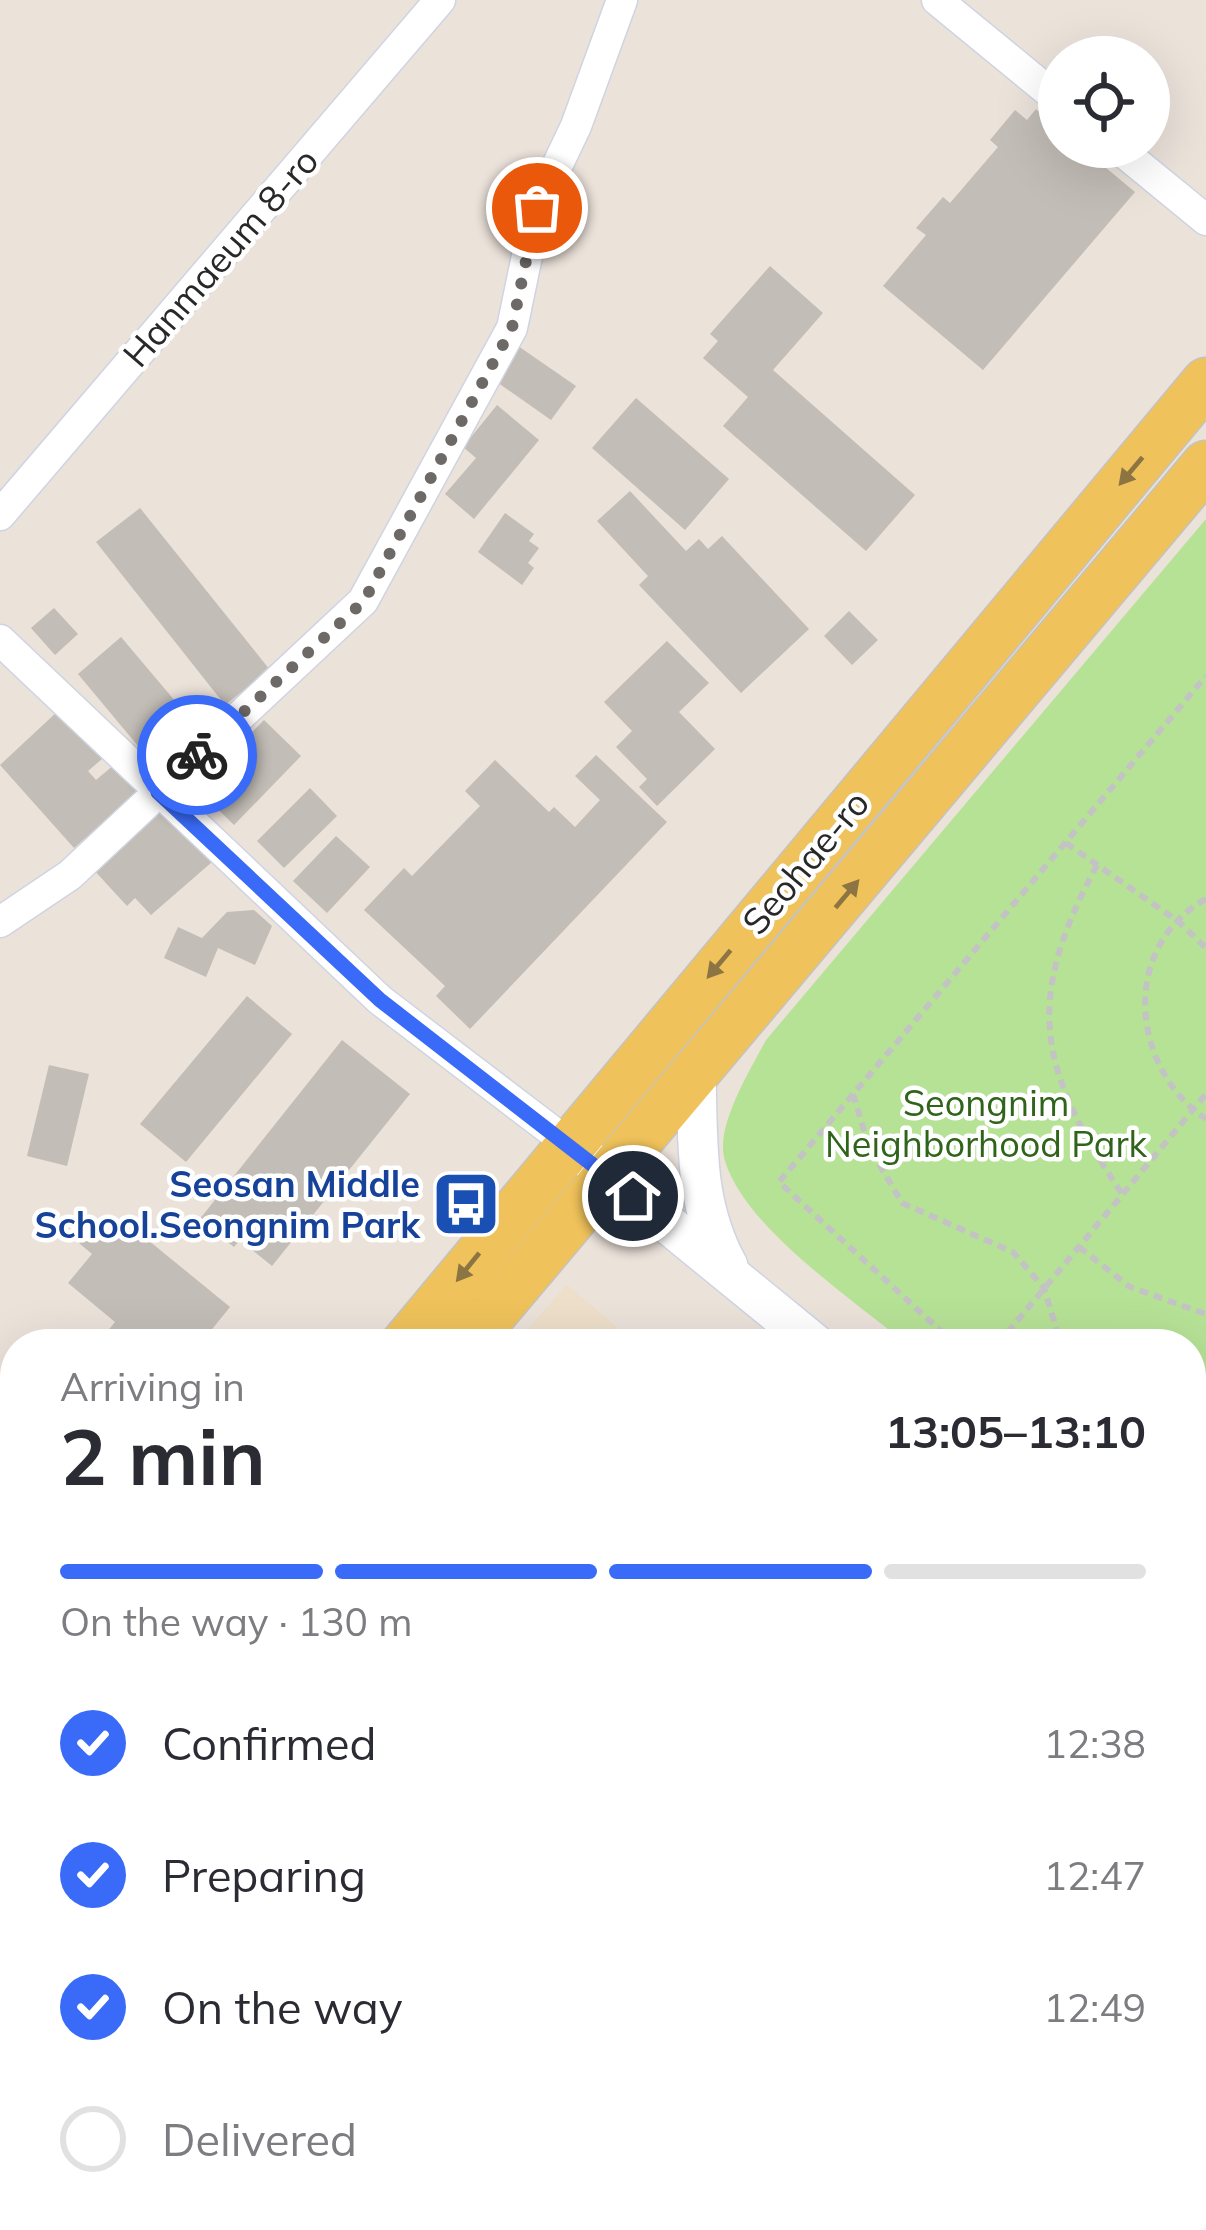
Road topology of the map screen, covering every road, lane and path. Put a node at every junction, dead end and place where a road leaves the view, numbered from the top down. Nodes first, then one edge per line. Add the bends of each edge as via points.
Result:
1 (440, 0) edge
2 (622, 0) edge
3 (937, 0) edge
4 (1038, 83) edge
5 (1143, 168) edge
6 (1206, 220) edge
7 (1206, 382) edge
8 (1206, 465) edge
9 (0, 515) edge
10 (0, 640) edge
11 (1206, 676) edge
12 (158, 792) junction
13 (1066, 843) junction
14 (1097, 865) junction
15 (1206, 899) edge
16 (0, 922) edge
17 (1179, 922) junction
18 (1206, 948) edge
19 (696, 1074) junction
20 (853, 1094) junction
21 (1206, 1094) edge
22 (1193, 1109) junction
23 (1206, 1119) edge
24 (569, 1144) junction
25 (610, 1177) junction
26 (1122, 1194) junction
27 (1079, 1246) junction
28 (734, 1276) junction
29 (1044, 1288) junction
30 (1206, 1315) edge
31 (417, 1329) edge
32 (479, 1329) edge
33 (797, 1329) edge
34 (939, 1329) edge
35 (1010, 1329) edge
36 (1056, 1329) edge

1 - 9 street, Hanmaeum 8-ro
2 - 12 street via 537,208 512,328 364,601
3 - 4 street
5 - 6 street
7 -> 24 main road, Seohae-ro
19 -> 8 main road, Seohae-ro
10 - 12 street
11 - 13 path
12 - 16 street via 70,875
12 - 24 street via 380,1000
13 - 14 path
13 - 20 path
14 - 17 path
14 - 26 path via 1067,921 1048,1024 1054,1068 1076,1123
15 - 17 path
17 - 18 path
17 - 22 path via 1149,969 1143,1011 1150,1052
19 - 25 main road, Seohae-ro
19 - 28 street via 700,1198
20 - 29 path via 869,1147 902,1203 1013,1252
20 - 34 path via 779,1182
21 - 22 path
22 - 23 path
22 - 26 path
24 - 25 street
24 -> 31 main road, Seohae-ro
25 - 28 street
25 - 32 main road, Seohae-ro
26 - 27 path
27 - 29 path
27 - 30 path via 1130,1287
28 - 33 street
29 - 35 path
29 - 36 path

